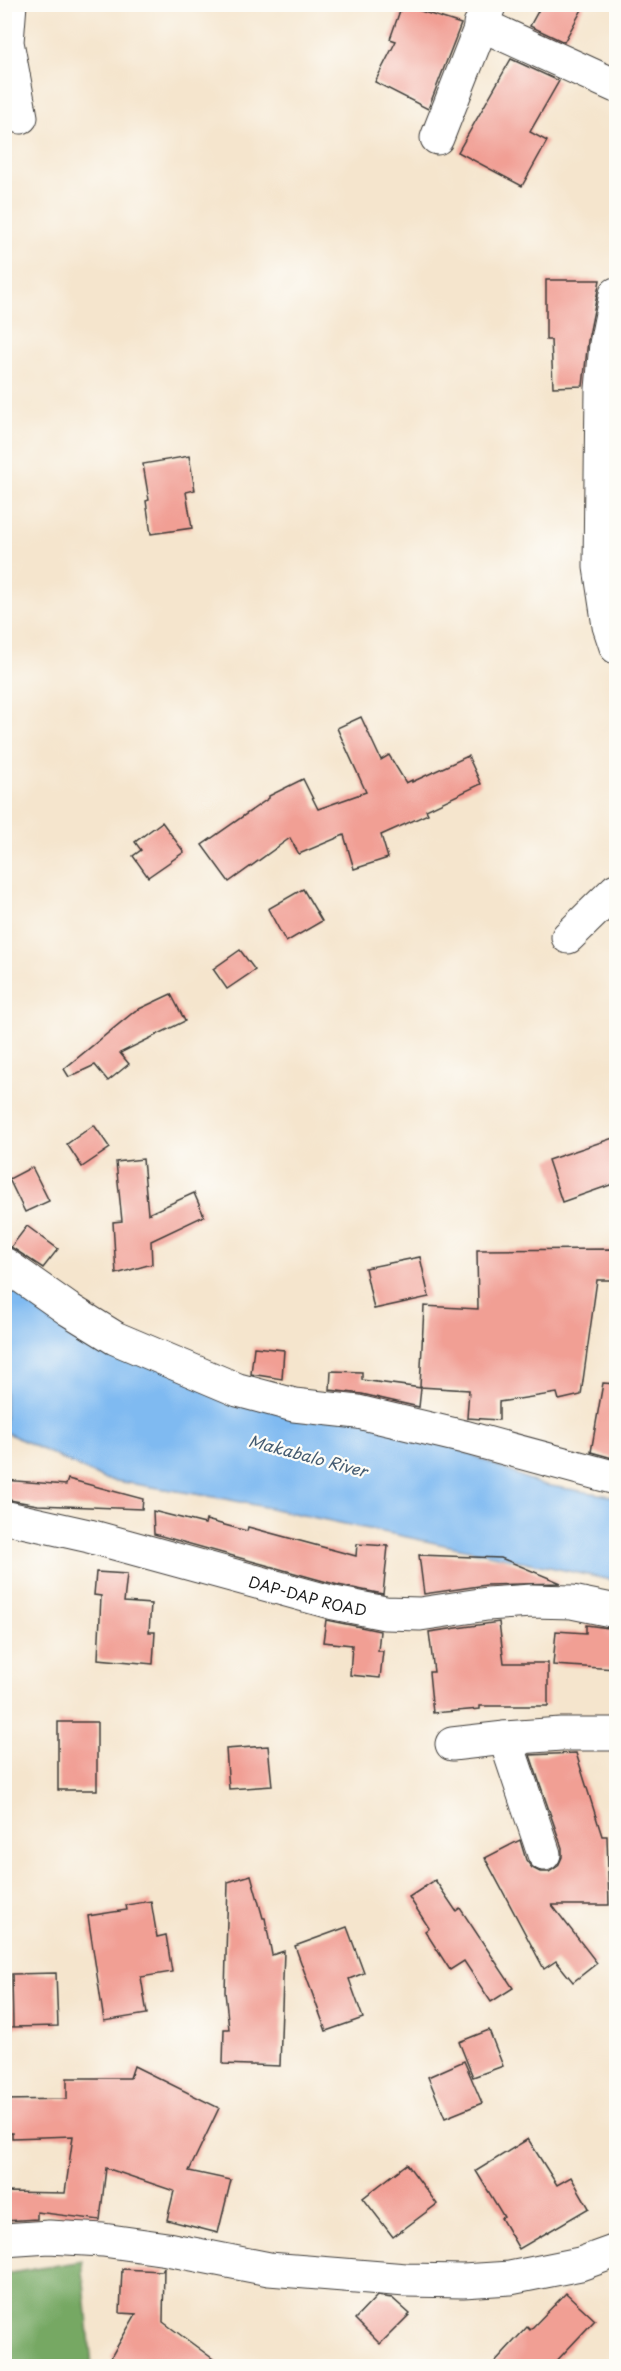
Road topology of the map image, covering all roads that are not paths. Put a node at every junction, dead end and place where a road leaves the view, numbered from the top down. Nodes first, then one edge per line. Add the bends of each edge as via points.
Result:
1 (10, 4) edge
2 (485, 14) edge
3 (6, 42) edge
4 (616, 86) edge
5 (21, 117) dead end
6 (437, 138) dead end
7 (616, 294) edge
8 (616, 647) edge
9 (616, 890) edge
10 (568, 937) dead end
11 (4, 1264) edge
12 (616, 1478) edge
13 (4, 1516) edge
14 (616, 1611) edge
15 (616, 1734) edge
16 (505, 1738) junction
17 (452, 1744) dead end
18 (543, 1854) dead end
19 (4, 2240) edge
20 (616, 2251) edge

1 - 3 street
2 - 4 street
2 - 6 street
3 - 5 street
7 - 8 street via 602,389 600,567
9 - 10 street
11 - 12 street via 115,1338 238,1390 294,1405 358,1412 453,1434
13 - 14 street, DAP-DAP ROAD via 334,1604 385,1613 420,1614 532,1601 572,1602
15 - 16 street
16 - 17 street
16 - 18 street
19 - 20 street via 104,2240 269,2269 406,2280 510,2277 580,2264

